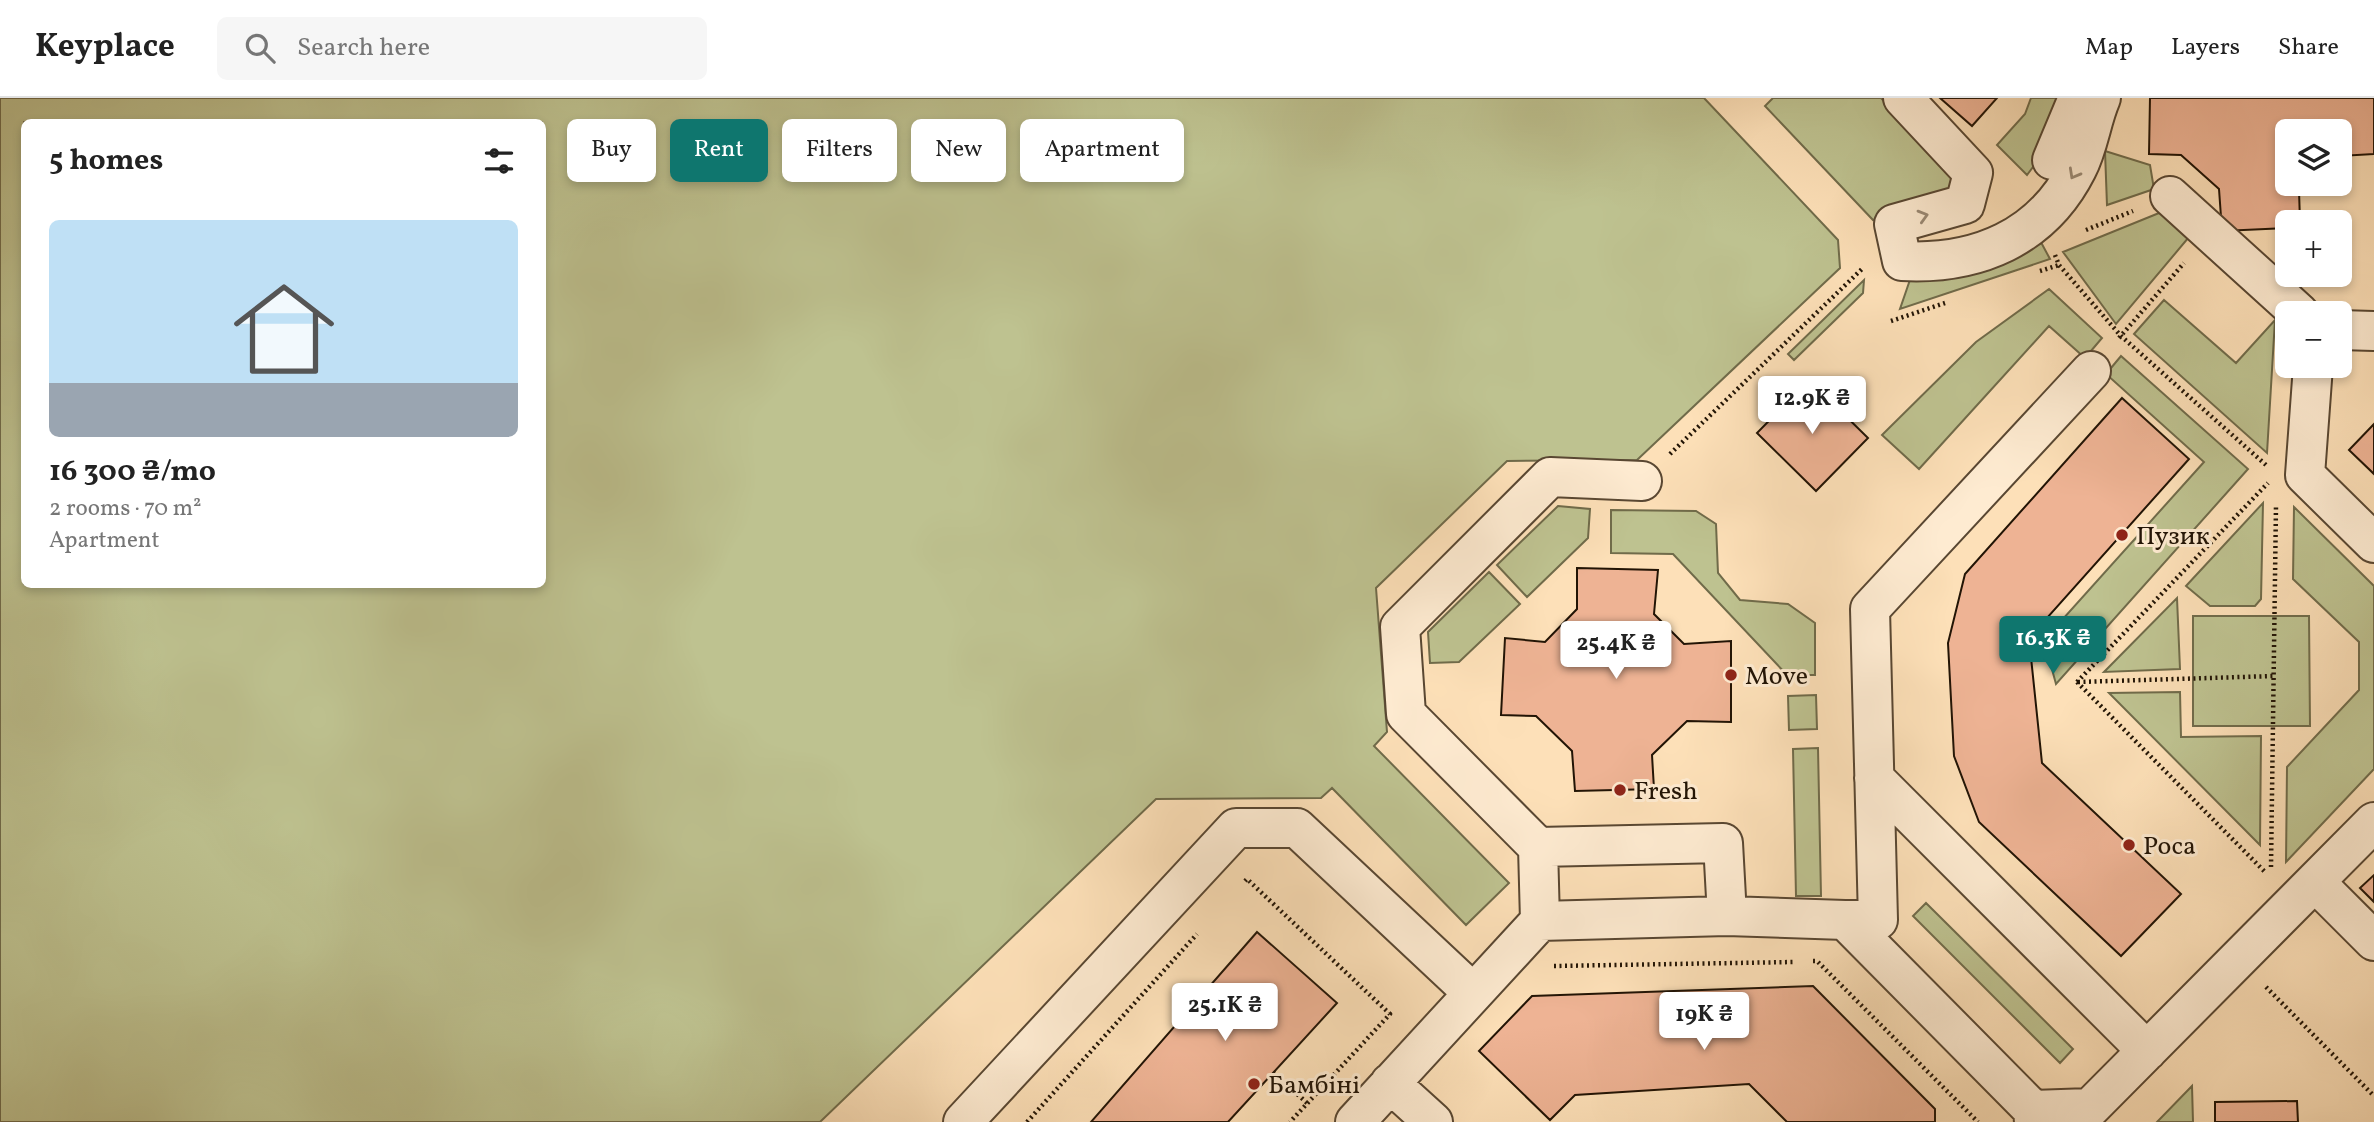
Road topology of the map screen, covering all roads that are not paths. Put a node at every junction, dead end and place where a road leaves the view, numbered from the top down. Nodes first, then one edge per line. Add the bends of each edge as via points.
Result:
1 (1903, 98) edge
2 (2078, 98) edge
3 (2101, 98) edge
4 (2052, 160) dead end
5 (2170, 196) road end
6 (2286, 301) edge
7 (2352, 330) edge
8 (2374, 331) edge
9 (2091, 371) dead end
10 (2312, 378) edge
11 (1642, 481) road end
12 (2374, 543) edge
13 (1874, 778) junction
14 (2374, 822) edge
15 (1538, 847) junction
16 (2315, 882) junction
17 (1727, 916) junction
18 (1845, 920) junction
19 (1540, 921) junction
20 (2374, 941) edge
21 (1485, 980) junction
22 (2147, 1051) junction
23 (1390, 1083) junction
24 (2034, 1116) edge
25 (963, 1122) edge
26 (1355, 1122) edge
27 (1433, 1122) edge

3 -> 1 lane via 2089,140 2061,196 2015,237 1961,259 1932,263 1902,261 1894,224 1965,204 1973,173
2 - 4 lane
5 - 6 lane
7 - 8 lane
9 - 13 lane via 1870,609
10 - 12 lane via 2305,475
11 - 15 lane via 1550,478 1400,627 1406,714
13 - 18 lane via 1878,920
13 - 22 lane
14 - 16 lane
15 - 17 lane via 1723,843
15 - 19 lane
16 - 20 lane
16 - 22 lane
17 - 18 lane
17 - 19 lane
18 - 24 lane
19 - 21 lane
21 - 23 lane
21 - 25 lane via 1297,828 1236,828
22 - 24 lane via 2090,1108
23 - 26 lane
23 - 27 lane

